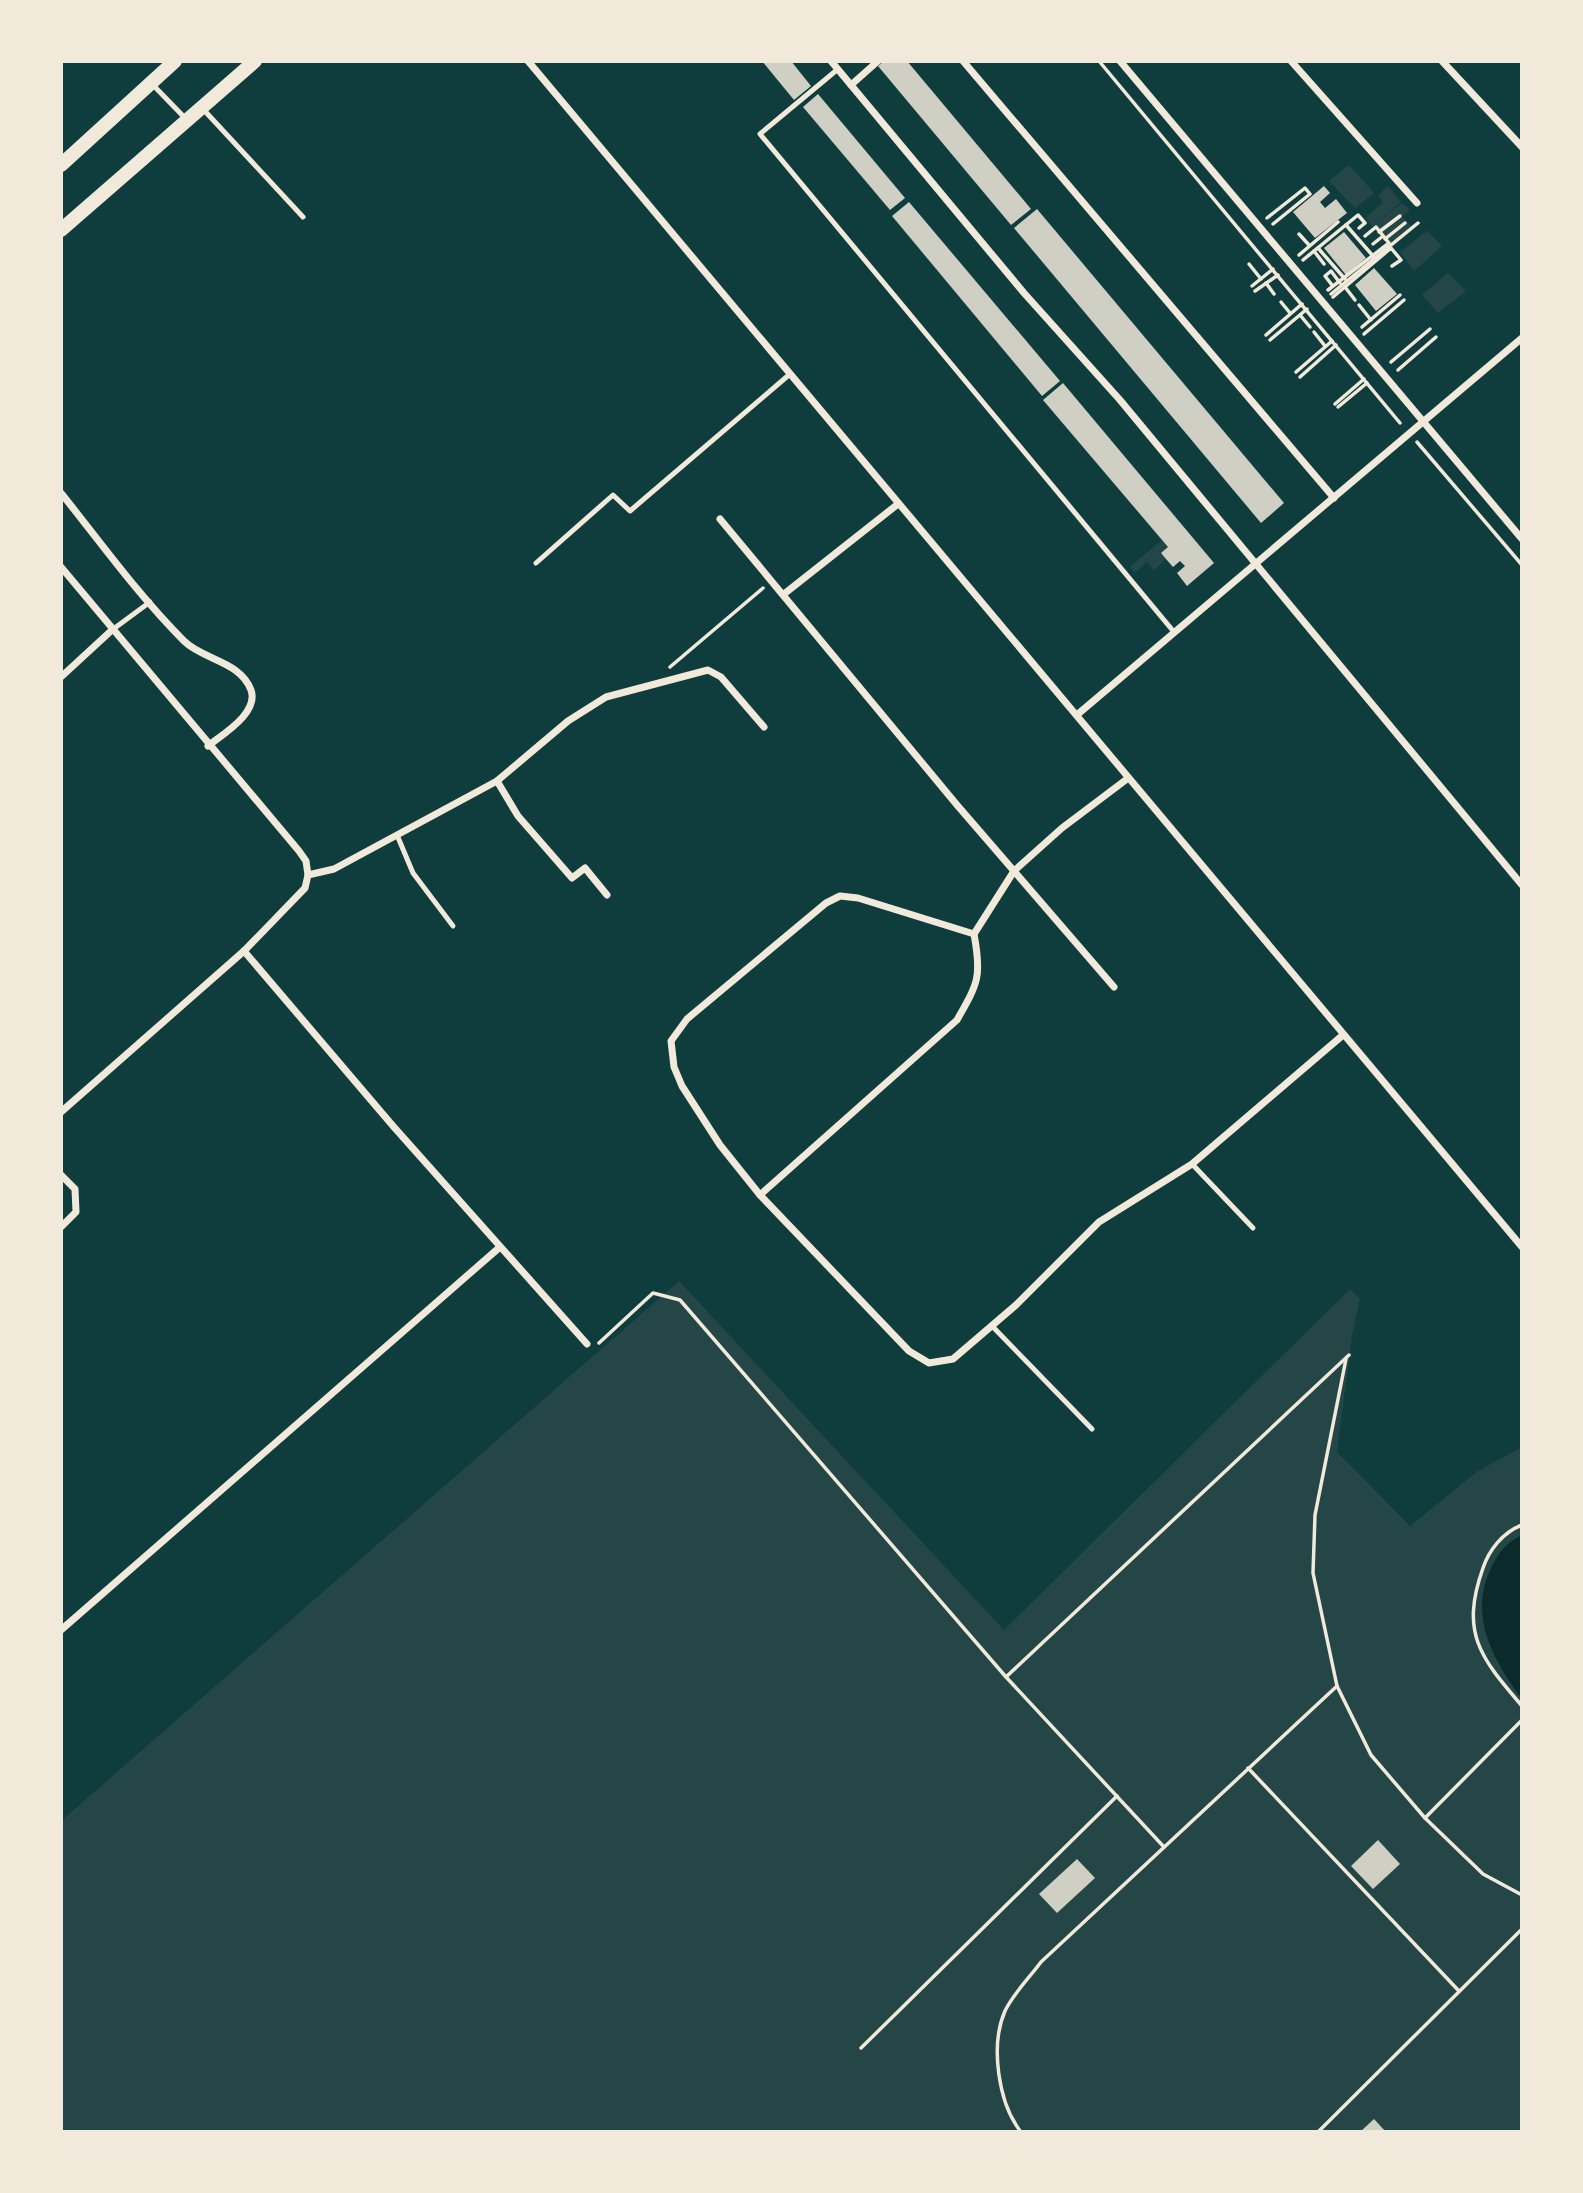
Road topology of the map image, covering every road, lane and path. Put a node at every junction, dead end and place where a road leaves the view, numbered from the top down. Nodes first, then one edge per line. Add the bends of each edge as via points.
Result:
1 (174, 61) edge
2 (255, 61) edge
3 (528, 61) edge
4 (831, 61) edge
5 (878, 61) edge
6 (963, 61) edge
7 (1099, 61) edge
8 (1120, 61) edge
9 (1291, 61) edge
10 (1441, 61) edge
11 (838, 69) junction
12 (151, 82) junction
13 (851, 85) junction
14 (202, 108) junction
15 (188, 121) junction
16 (1522, 147) edge
17 (61, 165) edge
18 (1417, 202) dead end
19 (1400, 216) dead end
20 (303, 217) dead end
21 (1266, 219) dead end
22 (1338, 222) dead end
23 (1405, 223) dead end
24 (1418, 223) dead end
25 (1271, 225) dead end
26 (1346, 225) junction
27 (1359, 228) dead end
28 (61, 230) edge
29 (1299, 234) dead end
30 (1365, 236) dead end
31 (1382, 236) junction
32 (1373, 244) dead end
33 (1310, 246) junction
34 (1316, 249) junction
35 (1297, 256) dead end
36 (1373, 256) junction
37 (1301, 261) dead end
38 (1250, 264) dead end
39 (1324, 264) dead end
40 (1392, 267) dead end
41 (1273, 270) junction
42 (1278, 275) junction
43 (1261, 279) junction
44 (1343, 281) junction
45 (1266, 284) junction
46 (1332, 285) dead end
47 (1345, 287) junction
48 (1274, 294) dead end
49 (1329, 295) junction
50 (1400, 295) dead end
51 (1355, 300) dead end
52 (1404, 300) dead end
53 (1281, 302) dead end
54 (1302, 304) junction
55 (1359, 305) dead end
56 (1307, 309) junction
57 (1291, 314) junction
58 (1299, 315) junction
59 (1371, 320) junction
60 (1310, 327) dead end
61 (1358, 330) dead end
62 (1430, 330) dead end
63 (1314, 332) dead end
64 (1266, 335) dead end
65 (1362, 335) dead end
66 (1436, 337) dead end
67 (1522, 338) edge
68 (1270, 340) dead end
69 (1332, 341) junction
70 (1336, 345) junction
71 (1325, 346) junction
72 (1387, 365) dead end
73 (1296, 372) dead end
74 (1394, 373) dead end
75 (790, 374) junction
76 (1300, 377) dead end
77 (1366, 381) junction
78 (1336, 406) dead end
79 (1423, 422) junction
80 (1401, 424) dead end
81 (1410, 434) dead end
82 (61, 493) edge
83 (1334, 498) junction
84 (898, 504) junction
85 (720, 519) dead end
86 (1522, 539) edge
87 (536, 563) dead end
88 (1255, 564) junction
89 (1522, 565) edge
90 (61, 567) edge
91 (784, 594) junction
92 (150, 602) junction
93 (112, 630) junction
94 (1174, 632) junction
95 (61, 677) edge
96 (661, 681) junction
97 (1078, 714) junction
98 (764, 727) dead end
99 (208, 746) junction
100 (1127, 779) junction
101 (496, 781) junction
102 (397, 835) junction
103 (1014, 870) junction
104 (308, 875) junction
105 (1522, 885) edge
106 (607, 895) dead end
107 (453, 926) dead end
108 (974, 934) junction
109 (244, 951) junction
110 (1114, 987) dead end
111 (1343, 1035) junction
112 (61, 1112) edge
113 (1192, 1164) junction
114 (61, 1175) edge
115 (760, 1195) junction
116 (61, 1227) edge
117 (1253, 1228) dead end
118 (500, 1247) junction
119 (1522, 1247) edge
120 (992, 1326) junction
121 (587, 1344) joint
122 (1093, 1429) dead end
123 (1522, 1525) edge
124 (61, 1630) edge
125 (1006, 1677) junction
126 (1338, 1686) junction
127 (1522, 1706) edge
128 (1522, 1720) edge
129 (1248, 1768) junction
130 (1117, 1796) junction
131 (1425, 1818) junction
132 (1164, 1847) junction
133 (1522, 1895) edge
134 (1522, 1929) edge
135 (1459, 1992) junction
136 (861, 2048) dead end
137 (1021, 2132) edge
138 (1318, 2132) edge

1 - 12 main road
2 - 14 main road
3 - 75 street
4 - 11 street
5 - 13 street
6 - 83 street
7 - 41 path
8 - 79 street
9 - 18 street
10 - 16 street
11 - 13 street
11 - 94 lane via 760,134
12 - 15 lane
12 - 17 main road
13 - 88 street
14 - 15 main road
14 - 20 lane
15 - 28 main road
19 - 31 path
21 - 25 path via 1305,188 1310,194
22 - 33 path
23 - 31 path
24 - 49 path
26 - 27 path via 1358,215 1365,223
26 - 34 path
26 - 36 path
29 - 33 path
30 - 31 path via 1376,228
31 - 32 path
31 - 36 path via 1389,243
33 - 35 path
34 - 37 path
34 - 39 path
34 - 44 path
36 - 44 path
38 - 43 path
40 - 47 path via 1401,260 1391,248
41 - 42 path
41 - 43 path
42 - 45 path
42 - 54 path
43 - 45 path via 1254,289
44 - 46 path via 1331,271 1325,276
44 - 49 path
45 - 48 path
47 - 49 path
47 - 51 path
50 - 59 path
52 - 65 path
53 - 57 path
54 - 56 path
54 - 57 path
55 - 59 path
56 - 58 path
56 - 69 path
57 - 64 path
58 - 60 path
58 - 68 path
59 - 61 path
62 - 72 path
63 - 71 path
66 - 74 path
67 - 79 street
69 - 70 path
69 - 71 path
70 - 76 path
70 - 77 path
71 - 73 path
75 - 84 street
75 - 87 lane via 630,510 613,495
77 - 78 path
77 - 80 path
79 - 83 street
79 - 86 street
81 - 89 path
82 - 92 street
83 - 88 street
84 - 91 street
84 - 97 street
85 - 91 street
88 - 94 street
88 - 105 street
90 - 93 street
91 - 96 path via 775,601 763,587 673,663
91 - 103 street
92 - 93 lane
92 - 99 street via 186,643 233,667 251,690 247,713
93 - 95 street
93 - 99 street
94 - 97 street
96 - 98 street via 708,670 721,677
96 - 101 street via 606,697 568,721
97 - 100 street
99 - 104 street via 299,851
100 - 103 street
100 - 111 street
101 - 102 street
101 - 106 street via 518,816 572,878 584,869
102 - 104 street via 334,869
102 - 107 lane via 413,873
103 - 108 street
103 - 110 street
104 - 109 street via 305,888
108 - 115 street via 980,962 977,985 957,1020
108 - 115 street via 840,896 687,1019 671,1041 674,1067 720,1145
109 - 112 street
109 - 118 street
111 - 113 street
111 - 119 street
113 - 117 lane
113 - 120 street via 1099,1222
114 - 116 street via 75,1189 76,1212
115 - 120 street via 909,1351 929,1363 953,1359
118 - 121 street
118 - 124 street
120 - 122 lane
121 - 125 path via 593,1349 653,1293 680,1300
123 - 127 path via 1511,1529 1488,1553 1475,1590 1471,1623 1483,1657
125 - 126 path via 1347,1357 1315,1515 1313,1573
125 - 130 path
126 - 129 path
126 - 131 path via 1371,1755
128 - 131 path
129 - 132 path
129 - 135 path
130 - 132 path
130 - 136 path
131 - 133 path via 1483,1874
132 - 137 path via 1041,1962 1005,2011 996,2067
134 - 135 path
135 - 138 path

